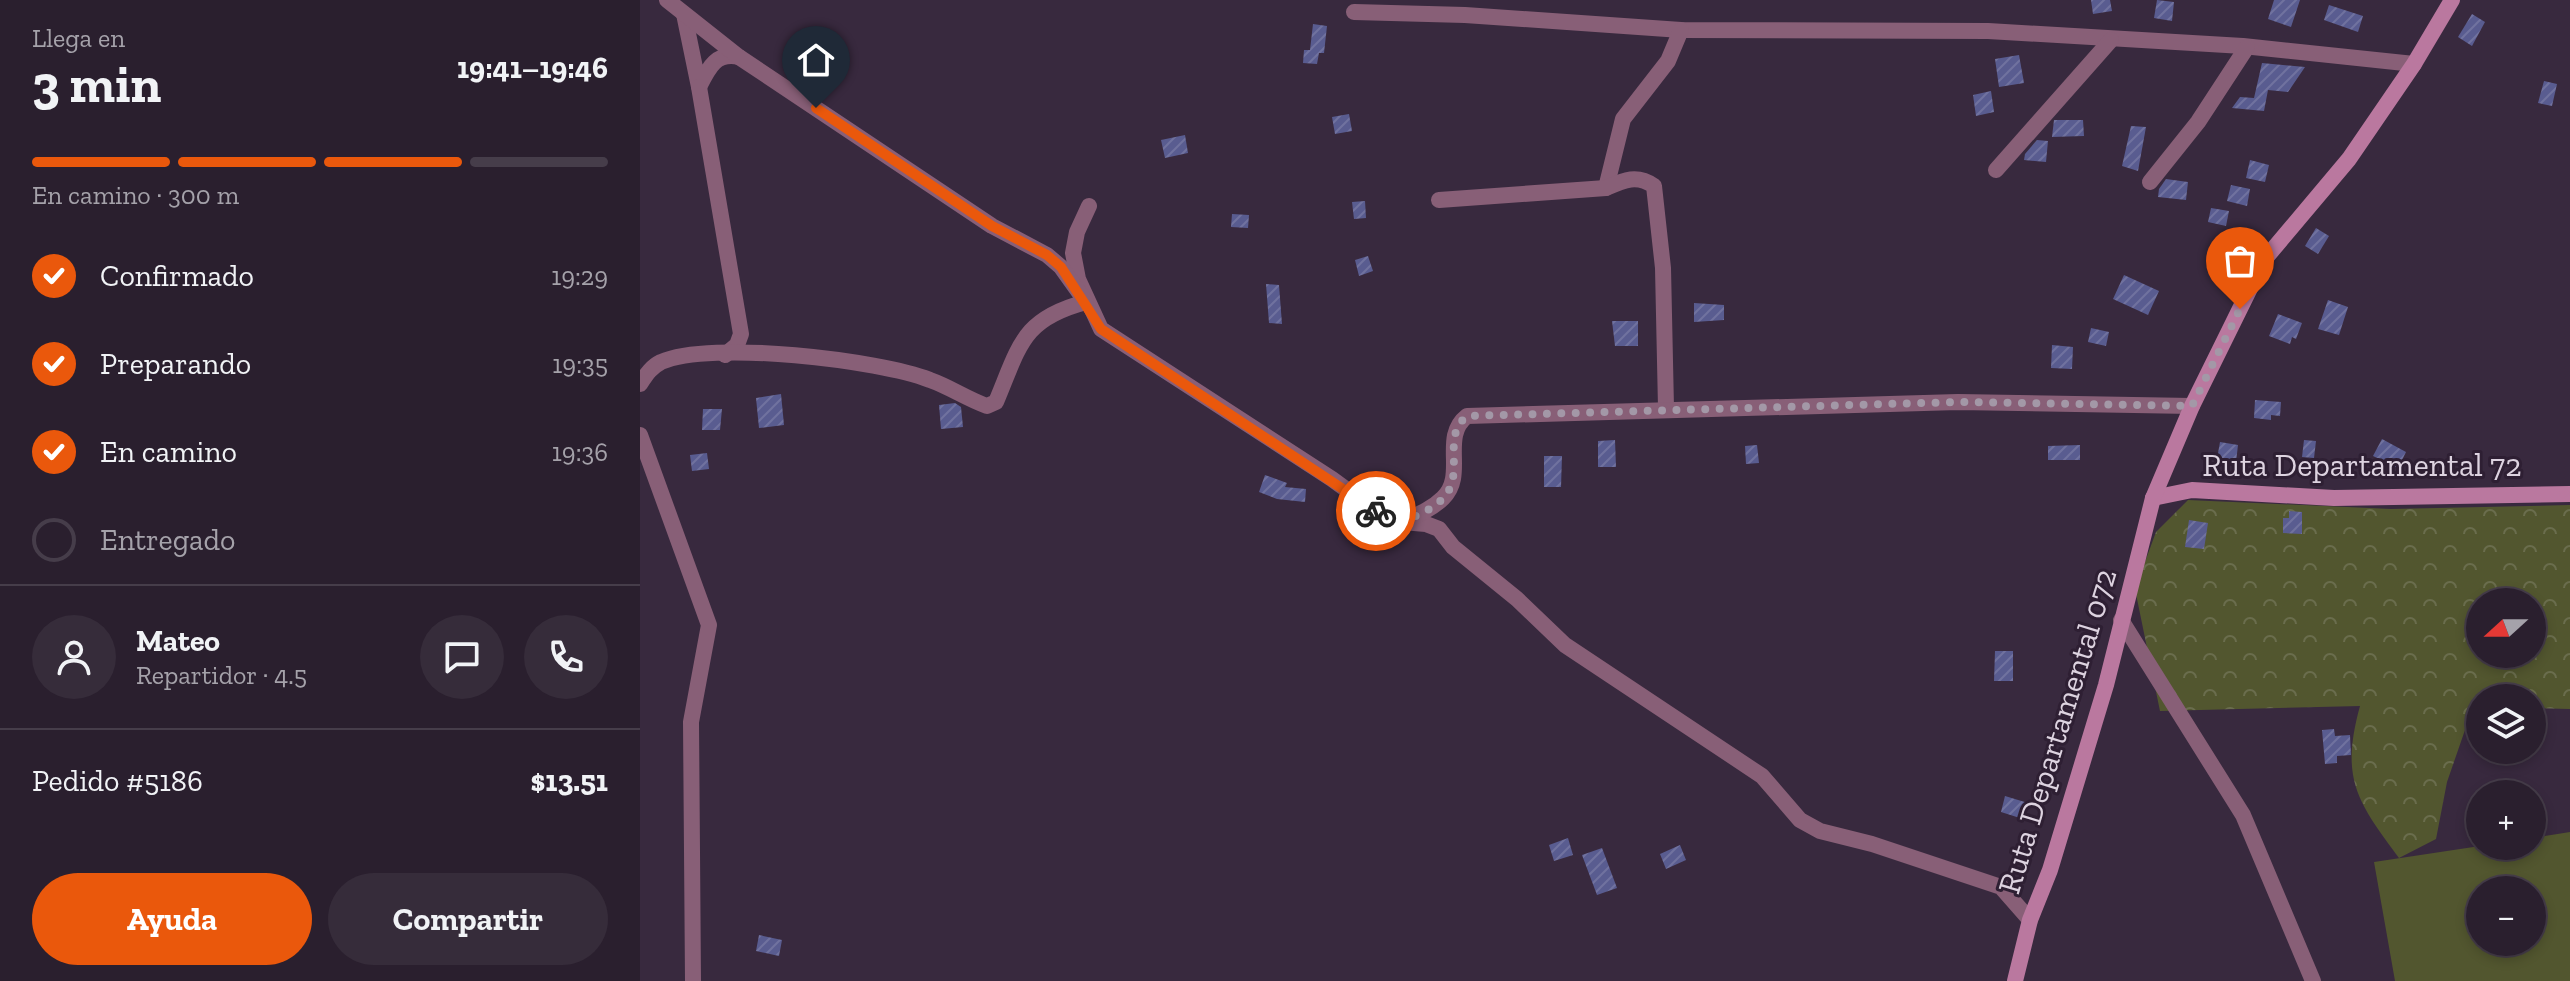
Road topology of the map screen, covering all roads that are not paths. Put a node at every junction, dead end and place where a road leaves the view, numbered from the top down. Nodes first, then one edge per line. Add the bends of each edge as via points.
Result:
1 (667, 0) edge
2 (2452, 0) edge
3 (1354, 12) dead end
4 (684, 14) junction
5 (1681, 30) junction
6 (2111, 40) junction
7 (2247, 47) junction
8 (739, 57) junction
9 (2414, 64) junction
10 (699, 87) junction
11 (1996, 170) dead end
12 (2150, 182) dead end
13 (1606, 188) junction
14 (1439, 200) dead end
15 (1089, 206) dead end
16 (1086, 302) junction
17 (725, 355) junction
18 (640, 384) edge
19 (2192, 406) junction
20 (1666, 408) junction
21 (640, 435) edge
22 (2570, 494) edge
23 (2153, 498) junction
24 (1402, 522) junction
25 (2121, 620) junction
26 (2030, 920) junction
27 (693, 981) edge
28 (2015, 981) edge
29 (2313, 981) edge

1 - 4 street
2 - 9 main road, Ruta Departamental 072
3 - 5 street
4 - 8 street
4 - 10 street
5 - 6 street via 1988,31
5 - 13 street via 1668,61 1623,119
6 - 7 street
6 - 11 street
7 - 9 street
7 - 12 street
8 - 10 street via 726,54 716,59
8 - 16 street via 992,226 1047,255
9 - 19 main road, Ruta Departamental 072 via 2349,159 2264,260
10 - 17 street via 741,334
13 - 14 street
13 - 20 street via 1630,178 1654,186 1663,268
15 - 16 street via 1073,253
16 - 17 street via 1050,313 1028,330 996,402 987,406 930,380 864,362
16 - 24 street via 1101,329 1373,509
17 - 18 street via 662,362
19 - 20 street via 1958,402
19 - 23 main road, Ruta Departamental 072
20 - 24 street via 1467,416 1453,437 1455,476 1446,496
21 - 27 street via 709,625 691,722
22 - 23 main road, Ruta Departamental 72 via 2334,498 2206,490
23 - 25 main road, Ruta Departamental 072
24 - 26 street via 1439,529 1565,645 1762,776 1800,820 1820,831 2001,887
25 - 26 main road, Ruta Departamental 072 via 2055,856
25 - 29 street via 2243,815
26 - 28 main road, Ruta Departamental 072

